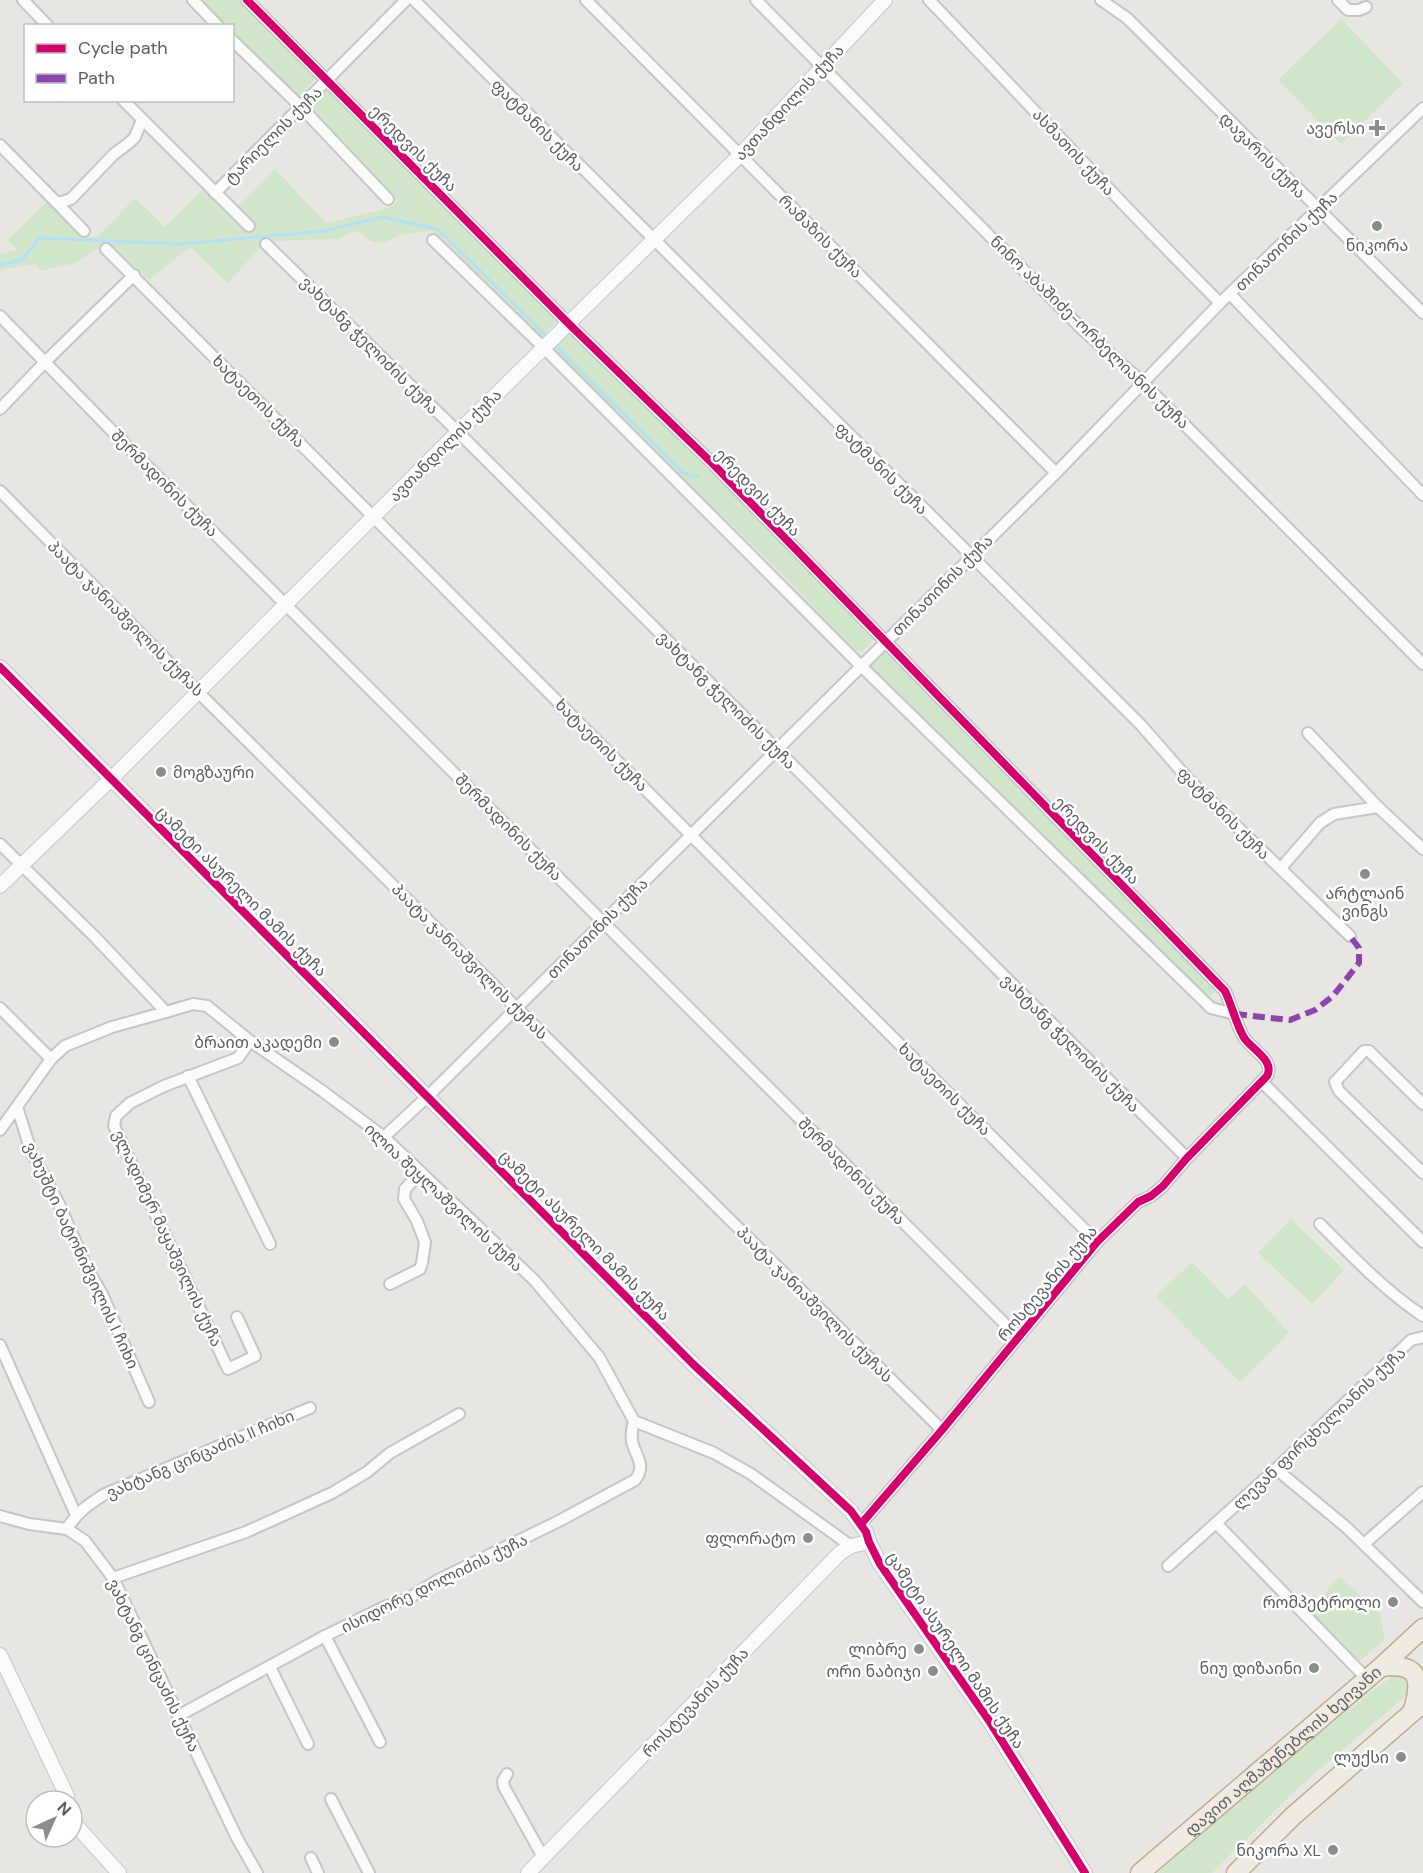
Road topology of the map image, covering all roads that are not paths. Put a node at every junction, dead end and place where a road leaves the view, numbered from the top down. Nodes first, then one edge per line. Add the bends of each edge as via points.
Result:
1 (23, 0) edge
2 (193, 0) edge
3 (247, 0) edge
4 (406, 0) edge
5 (414, 0) edge
6 (586, 0) edge
7 (756, 0) edge
8 (885, 0) edge
9 (929, 0) edge
10 (1101, 0) edge
11 (1338, 0) edge
12 (1366, 7) dead end
13 (46, 24) edge
14 (216, 24) edge
15 (234, 41) edge
16 (823, 67) junction
17 (328, 80) junction
18 (125, 102) edge
19 (301, 107) junction
20 (1423, 108) edge
21 (142, 120) junction
22 (0, 145) edge
23 (740, 155) junction
24 (215, 193) junction
25 (388, 199) dead end
26 (56, 202) junction
27 (1318, 211) junction
28 (249, 226) dead end
29 (84, 231) dead end
30 (433, 240) dead end
31 (653, 240) junction
32 (266, 244) dead end
33 (106, 249) dead end
34 (134, 275) junction
35 (1230, 294) junction
36 (1220, 303) junction
37 (1423, 313) edge
38 (0, 316) edge
39 (569, 324) junction
40 (544, 348) junction
41 (46, 361) junction
42 (1142, 382) junction
43 (0, 409) edge
44 (458, 432) junction
45 (1056, 473) junction
46 (0, 491) edge
47 (1423, 495) edge
48 (374, 516) junction
49 (972, 556) junction
50 (286, 604) junction
51 (885, 642) junction
52 (1423, 664) edge
53 (861, 666) junction
54 (0, 667) edge
55 (198, 692) junction
56 (1308, 733) dead end
57 (776, 750) junction
58 (111, 779) junction
59 (1378, 807) junction
60 (692, 834) junction
61 (0, 844) edge
62 (1423, 849) edge
63 (21, 865) junction
64 (1281, 868) junction
65 (0, 886) edge
66 (604, 921) junction
67 (1350, 936) dead end
68 (0, 1008) edge
69 (517, 1008) junction
70 (166, 1012) junction
71 (1235, 1014) junction
72 (250, 1041) junction
73 (51, 1059) junction
74 (189, 1076) junction
75 (1262, 1082) junction
76 (428, 1096) junction
77 (1423, 1104) edge
78 (17, 1107) junction
79 (0, 1130) edge
80 (384, 1137) junction
81 (1187, 1158) junction
82 (420, 1173) junction
83 (1423, 1173) edge
84 (1320, 1224) dead end
85 (1097, 1242) junction
86 (1423, 1242) edge
87 (270, 1244) dead end
88 (390, 1284) dead end
89 (1423, 1316) edge
90 (237, 1317) dead end
91 (1423, 1337) edge
92 (1018, 1338) junction
93 (0, 1345) edge
94 (149, 1402) dead end
95 (310, 1408) dead end
96 (459, 1414) dead end
97 (634, 1421) junction
98 (942, 1430) junction
99 (1276, 1469) junction
100 (1423, 1492) edge
101 (75, 1515) junction
102 (0, 1516) edge
103 (861, 1524) junction
104 (1217, 1524) junction
105 (67, 1529) junction
106 (869, 1542) junction
107 (1364, 1544) junction
108 (851, 1546) junction
109 (1168, 1566) dead end
110 (113, 1578) junction
111 (1423, 1602) edge
112 (1423, 1628) edge
113 (326, 1636) junction
114 (1, 1661) edge
115 (270, 1667) junction
116 (1374, 1673) junction
117 (1418, 1707) edge
118 (178, 1716) junction
119 (380, 1742) dead end
120 (309, 1744) dead end
121 (507, 1774) dead end
122 (64, 1789) edge
123 (331, 1799) dead end
124 (84, 1834) edge
125 (543, 1857) junction
126 (311, 1858) dead end
127 (119, 1873) edge
128 (257, 1873) edge
129 (318, 1873) edge
130 (369, 1873) edge
131 (528, 1873) edge
132 (1085, 1873) edge
133 (1140, 1873) edge
134 (1236, 1873) edge

1 - 13 street
2 - 14 street
3 - 17 street, ერედვის ქუჩა
4 - 17 street, ტარიელის ქუჩა
5 - 31 street, ფატმანის ქუჩა
6 - 23 street, რამაზის ქუჩა
7 - 16 street, ნინო აბაშიძე-ორბელიანის ქუჩა
8 - 16 street, ავთანდილის ქუჩა
9 - 36 street, ასმათის ქუჩა
10 - 27 street, დავარის ქუჩა via 1127,18
11 - 12 street via 1348,10
15 - 19 street
16 - 23 street, ავთანდილის ქუჩა
16 - 42 street, ნინო აბაშიძე-ორბელიანის ქუჩა via 1083,330
17 - 19 street, ტარიელის ქუჩა
17 - 39 street, ერედვის ქუჩა
18 - 21 street
19 - 24 street, ტარიელის ქუჩა
19 - 25 street
20 - 27 street, თინათინის ქუჩა
21 - 24 street
21 - 26 street via 135,137 71,199
22 - 26 street
23 - 31 street, ავთანდილის ქუჩა
23 - 45 street, რამაზის ქუჩა
24 - 28 street
26 - 29 street
27 - 35 street, თინათინის ქუჩა
27 - 37 street, დავარის ქუჩა
30 - 40 street
31 - 39 street, ავთანდილის ქუჩა
31 - 49 street, ფატმანის ქუჩა
32 - 44 street, ვახტანგ ჭელიძის ქუჩა
33 - 34 street, ხატაეთის ქუჩა
34 - 41 street
34 - 48 street, ხატაეთის ქუჩა
35 - 36 street, თინათინის ქუჩა
35 - 47 street
36 - 42 street, თინათინის ქუჩა
38 - 41 street, შერმადინის ქუჩა
39 - 40 street, ავთანდილის ქუჩა
39 - 51 street, ერედვის ქუჩა via 713,464
40 - 44 street, ავთანდილის ქუჩა
40 - 53 street
41 - 43 street
41 - 50 street, შერმადინის ქუჩა
42 - 45 street, თინათინის ქუჩა
42 - 52 street, ნინო აბაშიძე-ორბელიანის ქუჩა
44 - 48 street, ავთანდილის ქუჩა
44 - 57 street, ვახტანგ ჭელიძის ქუჩა
45 - 49 street, თინათინის ქუჩა
46 - 55 street, პაატა ჯანიაშვილის ქუჩას
48 - 50 street, ავთანდილის ქუჩა
48 - 60 street, ხატაეთის ქუჩა
49 - 51 street, თინათინის ქუჩა
49 - 64 street, ფატმანის ქუჩა via 1141,725 1189,780
50 - 55 street, ავთანდილის ქუჩა
50 - 66 street, შერმადინის ქუჩა
51 - 53 street, თინათინის ქუჩა
51 - 71 street, ერედვის ქუჩა via 1225,991
53 - 57 street, თინათინის ქუჩა
53 - 71 street via 1211,1008
54 - 58 street, ცამეტი ასურელი მამის ქუჩა
55 - 58 street, ავთანდილის ქუჩა
55 - 69 street, პაატა ჯანიაშვილის ქუჩას
56 - 59 street
57 - 60 street, თინათინის ქუჩა
57 - 81 street, ვახტანგ ჭელიძის ქუჩა
58 - 63 street, ავთანდილის ქუჩა
58 - 76 street, ცამეტი ასურელი მამის ქუჩა
59 - 62 street
59 - 64 street via 1334,814 1320,822
60 - 66 street, თინათინის ქუჩა
60 - 85 street, ხატაეთის ქუჩა
61 - 63 street
63 - 65 street, ავთანდილის ქუჩა
63 - 70 street
64 - 67 street, ფატმანის ქუჩა
66 - 69 street, თინათინის ქუჩა
66 - 92 street, შერმადინის ქუჩა
68 - 73 street
69 - 76 street, თინათინის ქუჩა
69 - 98 street, პაატა ჯანიაშვილის ქუჩას
70 - 72 street, ილია შეყლაშვილის ქუჩა via 193,1004 207,1006
70 - 73 street, ილია შეყლაშვილის ქუჩა via 64,1046
71 - 75 street via 1244,1038 1268,1064 1270,1072
72 - 74 street, ვლადიმერ მაყაშვილის ქუჩა via 238,1058
72 - 80 street, ილია შეყლაშვილის ქუჩა
73 - 78 street, ილია შეყლაშვილის ქუჩა
74 - 87 street
74 - 90 street, ვლადიმერ მაყაშვილის ქუჩა via 130,1103 116,1116 114,1126 228,1369 255,1356
75 - 81 street, როსტევანის ქუჩა
75 - 86 street
76 - 80 street, თინათინის ქუჩა
76 - 103 street, ცამეტი ასურელი მამის ქუჩა via 694,1365
77 - 83 street via 1369,1051 1364,1051 1335,1082
78 - 79 street, ილია შეყლაშვილის ქუჩა
78 - 94 street, ვახუშტი ბატონიშვილის I ჩიხი via 31,1151 103,1296
80 - 82 street, ილია შეყლაშვილის ქუჩა
81 - 85 street, როსტევანის ქუჩა via 1162,1186 1138,1202
82 - 88 street via 405,1189 404,1199 425,1242 422,1263 420,1269
82 - 97 street, ილია შეყლაშვილის ქუჩა via 561,1310 599,1357
84 - 89 street via 1376,1279
85 - 92 street, როსტევანის ქუჩა
91 - 99 street, ლევან ფირცხელიანის ქუჩა via 1411,1340
92 - 98 street, როსტევანის ქუჩა
93 - 101 street
95 - 101 street, ვახტანგ ცინცაძის II ჩიხი via 105,1494
96 - 110 street via 400,1447 332,1493 246,1532
97 - 108 street via 714,1453 751,1474
97 - 113 street, ისიდორე დოლიძის ქუჩა via 632,1440 641,1465 635,1480 411,1597
98 - 103 street, როსტევანის ქუჩა
99 - 104 street, ლევან ფირცხელიანის ქუჩა
99 - 107 street
100 - 107 street
101 - 105 street, ვახტანგ ცინცაძის II ჩიხი
102 - 105 street
103 - 106 street, ცამეტი ასურელი მამის ქუჩა
104 - 109 street, ლევან ფირცხელიანის ქუჩა
104 - 116 street
105 - 110 street, ვახტანგ ცინცაძის ქუჩა via 85,1541
106 - 108 street, როსტევანის ქუჩა
106 - 132 street, ცამეტი ასურელი მამის ქუჩა
107 - 111 street
108 - 125 street, როსტევანის ქუჩა
110 - 118 street, ვახტანგ ცინცაძის ქუჩა
112 - 116 highway, დავით აღმაშენებლის ხეივანი
113 - 115 street, ისიდორე დოლიძის ქუჩა
113 - 119 street
114 - 122 street
115 - 118 street, ისიდორე დოლიძის ქუჩა
115 - 120 street
116 - 117 highway via 1401,1666 1415,1672 1420,1684
116 - 133 highway, დავით აღმაშენებლის ხეივანი
117 - 134 highway via 1293,1816
118 - 128 street, ვახტანგ ცინცაძის ქუჩა
121 - 125 street via 504,1787
123 - 130 street
124 - 127 street
125 - 131 street, როსტევანის ქუჩა
126 - 129 street

